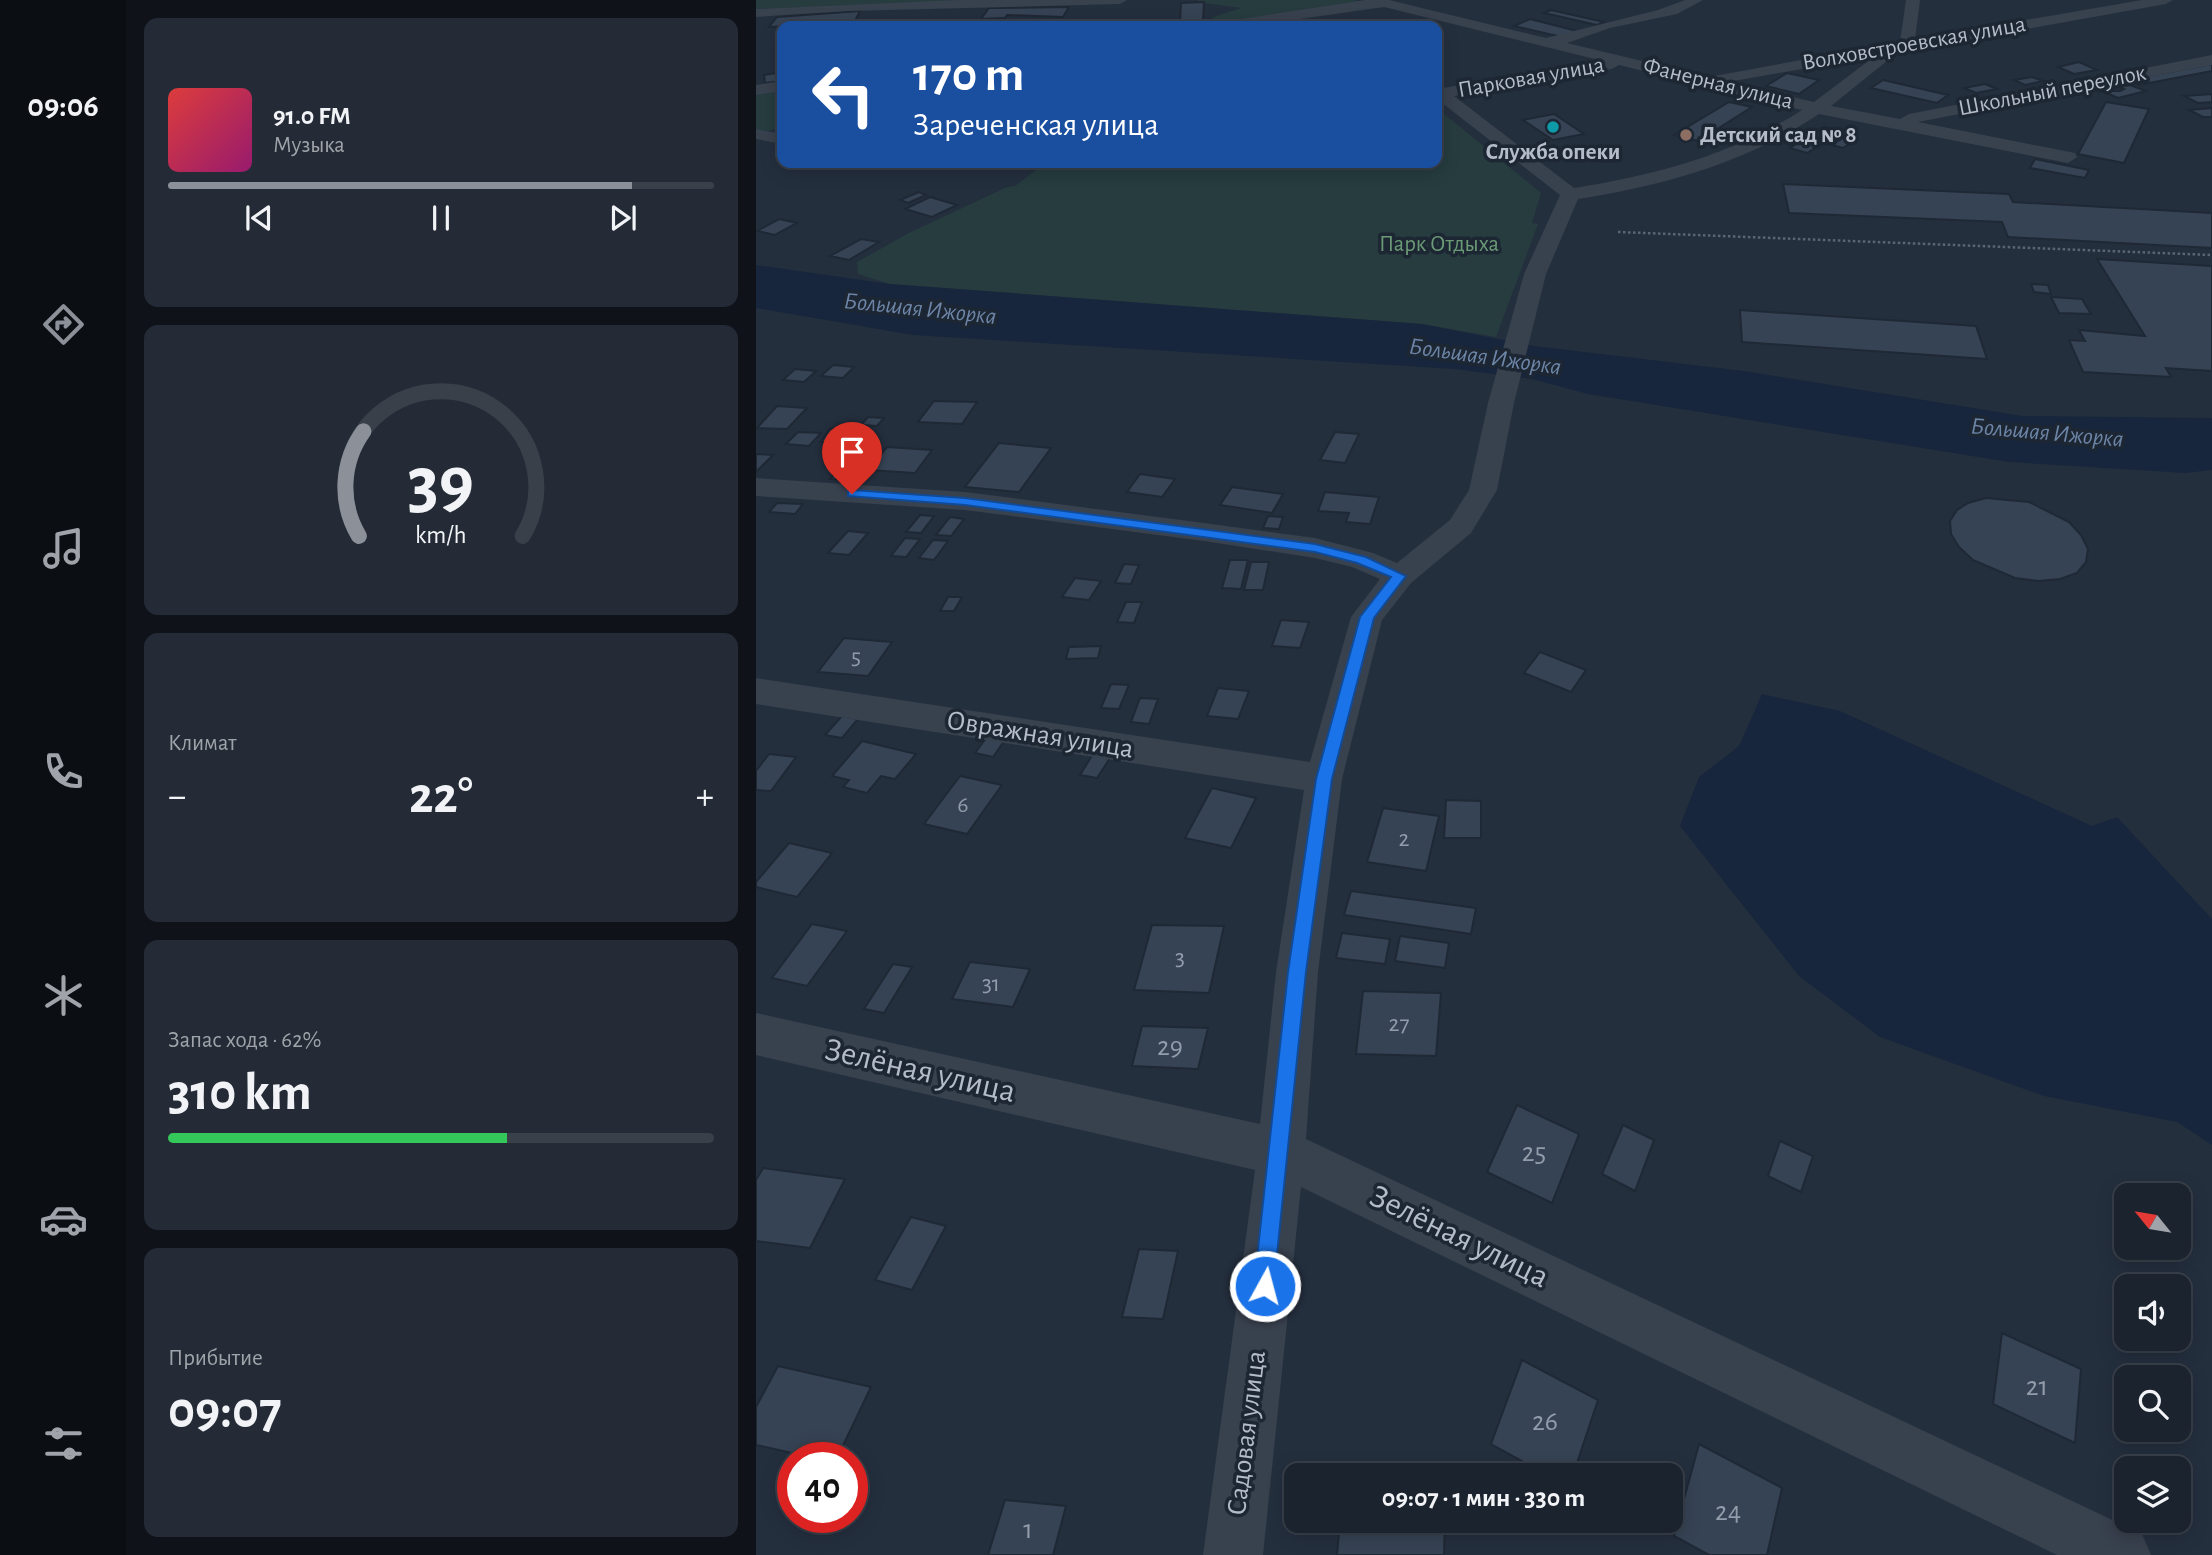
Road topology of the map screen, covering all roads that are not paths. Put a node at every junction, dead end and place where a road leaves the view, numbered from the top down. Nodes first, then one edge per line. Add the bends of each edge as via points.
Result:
1 (1120, 0) edge
2 (1696, 0) edge
3 (1913, 0) edge
4 (2166, 0) edge
5 (1378, 1) edge
6 (756, 13) edge
7 (1253, 21) edge
8 (1544, 42) junction
9 (1901, 46) junction
10 (2212, 60) edge
11 (1626, 62) junction
12 (1704, 81) junction
13 (777, 87) edge
14 (756, 90) edge
15 (1442, 93) edge
16 (1442, 97) edge
17 (1816, 108) junction
18 (1891, 122) junction
19 (756, 134) edge
20 (777, 138) edge
21 (2068, 157) dead end
22 (1570, 194) junction
23 (756, 487) edge
24 (1399, 576) junction
25 (756, 691) edge
26 (1324, 779) junction
27 (756, 1034) edge
28 (1281, 1152) junction
29 (1233, 1555) edge
30 (2122, 1555) edge

1 - 6 street via 849,6
2 - 8 street via 1666,14
3 - 9 street
4 - 9 street, Волховстроевская улица
5 - 7 street
5 - 8 street, Фанерная улица
8 - 11 street, Фанерная улица
9 - 12 street, Волховстроевская улица
9 - 17 street
10 - 18 street, Школьный переулок
11 - 12 street, Фанерная улица
11 - 15 street, Парковая улица
12 - 17 street, Фанерная улица
13 - 14 street
16 - 22 street
17 - 18 street, Фанерная улица
17 - 22 street via 1765,139 1700,166
18 - 21 street, Фанерная улица
19 - 20 street
22 - 24 street, Садовая улица via 1535,274 1483,490 1461,526
23 - 24 street via 965,501 1204,532 1315,548
24 - 26 street, Садовая улица via 1367,617
25 - 26 street, Овражная улица
26 - 28 street, Садовая улица via 1297,972
27 - 28 street, Зелёная улица
28 - 29 street, Садовая улица
28 - 30 street, Зелёная улица

